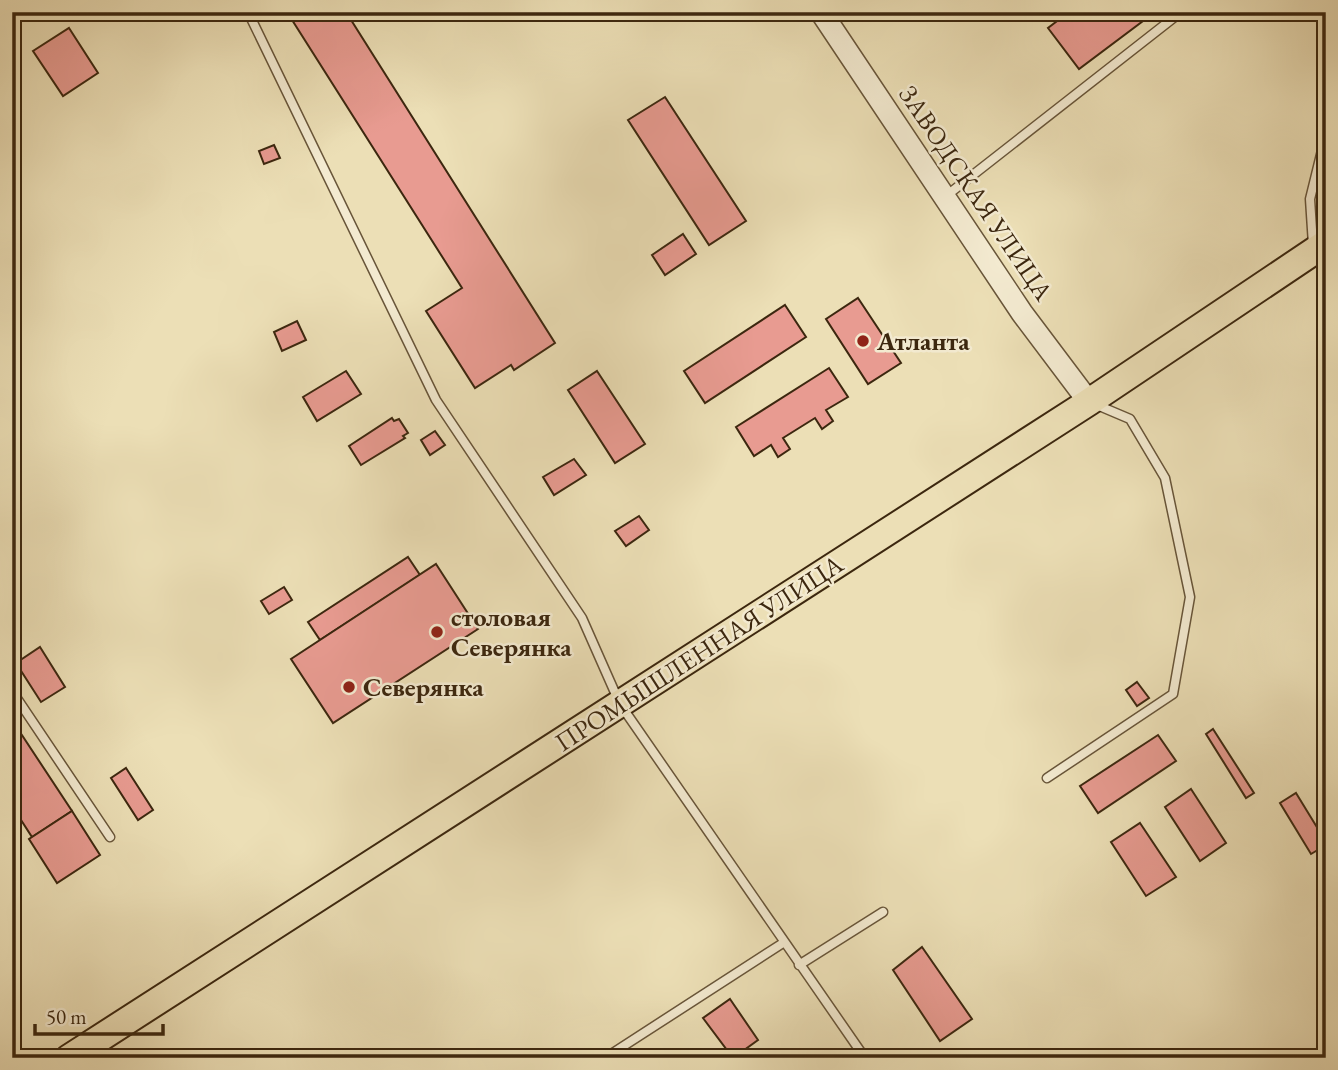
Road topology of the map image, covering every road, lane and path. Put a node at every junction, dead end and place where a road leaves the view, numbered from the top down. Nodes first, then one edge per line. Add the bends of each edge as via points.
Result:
1 (248, 12) edge
2 (821, 12) edge
3 (1181, 12) edge
4 (1326, 134) edge
5 (944, 198) junction
6 (1320, 248) edge
7 (1089, 402) junction
8 (12, 691) edge
9 (620, 704) junction
10 (1047, 778) dead end
11 (110, 837) dead end
12 (883, 912) dead end
13 (783, 943) junction
14 (799, 965) junction
15 (69, 1058) edge
16 (606, 1058) edge
17 (864, 1058) edge

1 - 9 lane via 436,400 570,598
2 - 5 street, ЗАВОДСКАЯ УЛИЦА
3 - 5 lane
4 - 6 lane via 1310,199
5 - 7 street, ЗАВОДСКАЯ УЛИЦА
6 - 7 main road, ПРОМЫШЛЕННАЯ УЛИЦА
7 - 9 main road, ПРОМЫШЛЕННАЯ УЛИЦА
7 - 10 lane via 1130,419 1165,478 1190,597 1173,694
8 - 11 lane
9 - 13 lane
9 - 15 main road, ПРОМЫШЛЕННАЯ УЛИЦА
12 - 14 lane
13 - 14 lane
13 - 16 lane
14 - 17 lane

